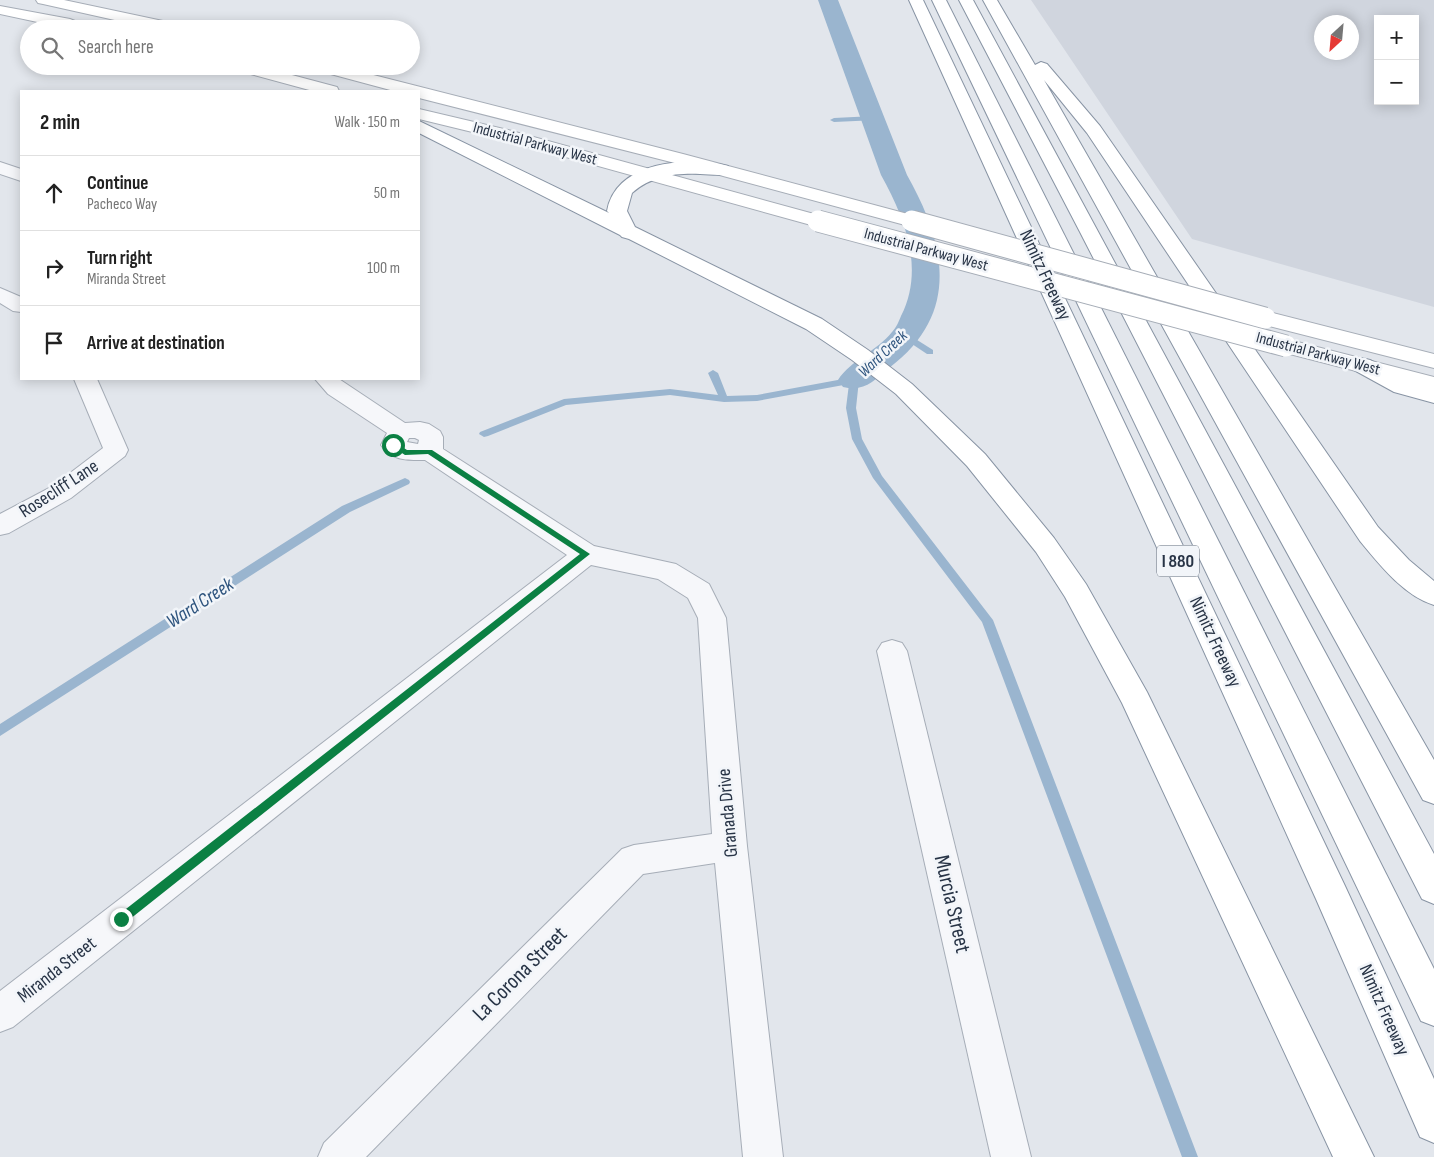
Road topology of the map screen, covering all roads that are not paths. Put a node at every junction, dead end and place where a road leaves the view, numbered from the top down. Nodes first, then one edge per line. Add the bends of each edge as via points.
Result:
1 (43, 0) edge
2 (916, 0) edge
3 (939, 0) edge
4 (966, 0) edge
5 (0, 10) edge
6 (995, 10) edge
7 (51, 20) edge
8 (136, 20) edge
9 (271, 75) edge
10 (352, 75) edge
11 (327, 90) edge
12 (408, 90) edge
13 (420, 93) edge
14 (420, 114) edge
15 (420, 127) edge
16 (0, 168) edge
17 (721, 170) junction
18 (20, 175) edge
19 (650, 175) junction
20 (629, 233) junction
21 (0, 294) edge
22 (20, 305) edge
23 (0, 314) edge
24 (1434, 361) edge
25 (1362, 365) junction
26 (86, 380) edge
27 (327, 380) edge
28 (1434, 384) edge
29 (1434, 396) edge
30 (0, 526) edge
31 (586, 554) junction
32 (1434, 595) edge
33 (892, 651) dead end
34 (1434, 790) edge
35 (730, 846) junction
36 (1434, 888) edge
37 (1434, 1008) edge
38 (0, 1014) edge
39 (1434, 1124) edge
40 (338, 1157) edge
41 (763, 1157) edge
42 (1011, 1157) edge
43 (1354, 1157) edge

1 - 8 main road
2 - 39 main road, Nimitz Freeway / I 880 via 1334,898
3 - 37 main road, I 880
4 - 36 main road
5 - 7 main road
6 - 32 main road via 1094,130 1369,534 1389,559
6 - 34 main road
9 - 11 main road
10 - 12 main road
13 - 17 main road, Industrial Parkway West
14 - 19 main road, Industrial Parkway West
15 - 20 main road
16 - 18 street
17 - 19 main road via 688,168
17 - 24 main road, Industrial Parkway West, bridge
19 - 20 main road via 634,181 619,200 617,211
19 - 25 main road, Industrial Parkway West, bridge
20 - 43 main road via 814,324 860,355 904,389 976,460 1045,545 1076,591 1136,701
21 - 22 street
22 - 23 street
25 - 28 main road, Industrial Parkway West
25 - 29 main road via 1402,388
26 - 30 street, Rosecliff Lane via 116,450 62,492
27 - 31 street via 400,431 393,445 405,452 430,452
31 - 35 street, Granada Drive via 666,571 699,590 712,618
31 - 38 street, Miranda Street
33 - 42 street, Murcia Street
35 - 40 street, La Corona Street via 634,860
35 - 41 street, Granada Drive

